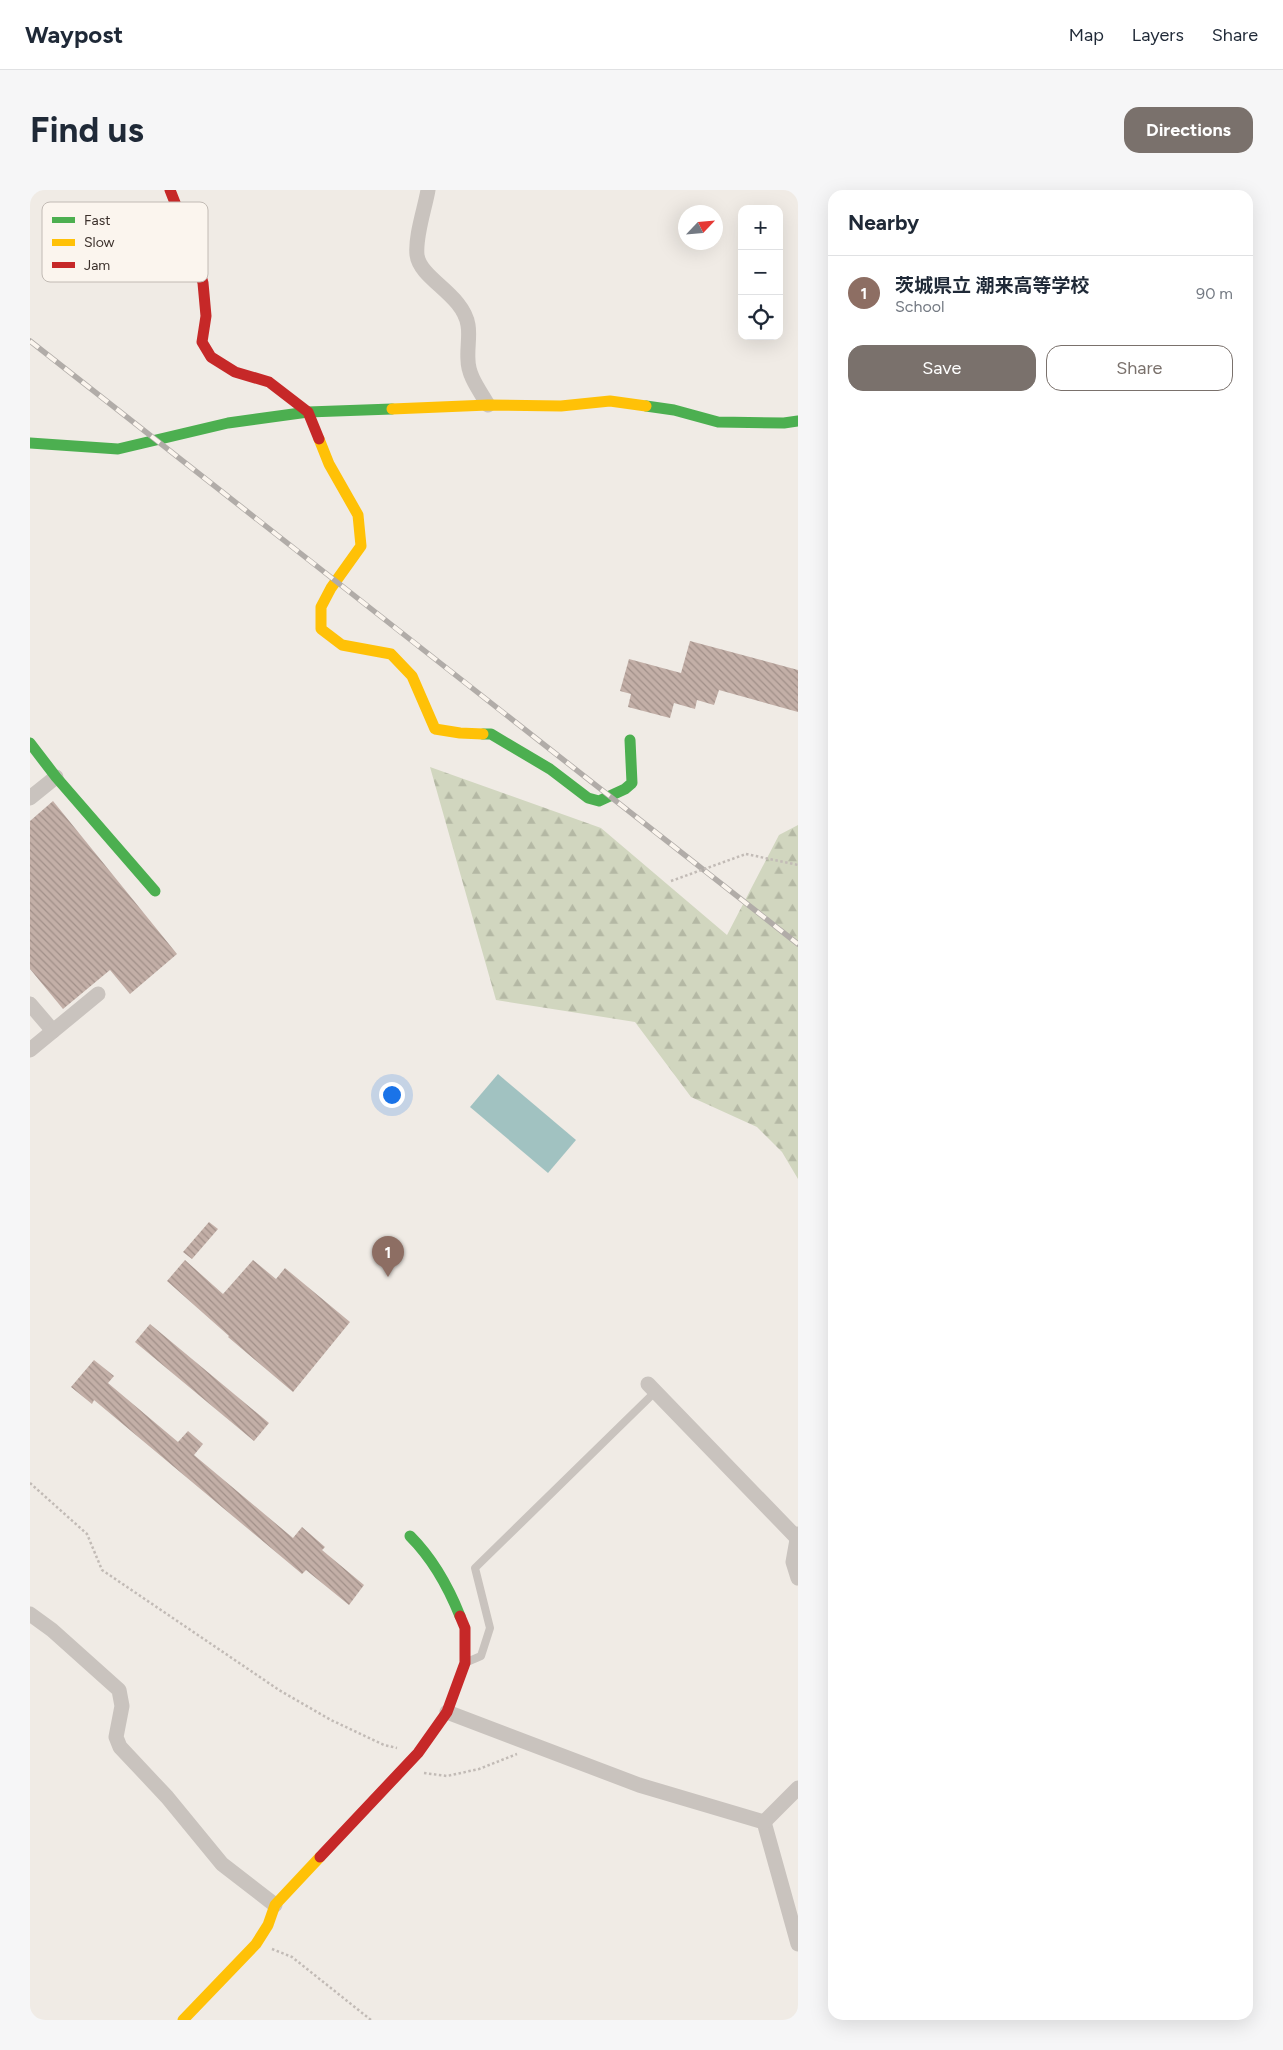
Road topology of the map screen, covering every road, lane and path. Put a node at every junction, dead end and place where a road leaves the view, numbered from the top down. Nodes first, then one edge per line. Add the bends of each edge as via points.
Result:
1 (170, 190) edge
2 (428, 190) edge
3 (175, 202) edge
4 (203, 282) edge
5 (488, 405) junction
6 (308, 412) junction
7 (798, 420) edge
8 (30, 443) edge
9 (630, 740) dead end
10 (30, 743) edge
11 (56, 777) junction
12 (30, 798) edge
13 (798, 865) edge
14 (670, 881) dead end
15 (155, 891) dead end
16 (98, 994) dead end
17 (30, 1004) edge
18 (53, 1032) junction
19 (30, 1050) edge
20 (651, 1388) joint
21 (30, 1483) edge
22 (410, 1536) dead end
23 (797, 1536) edge
24 (798, 1578) edge
25 (30, 1614) edge
26 (465, 1663) junction
27 (447, 1712) junction
28 (537, 1746) junction
29 (418, 1753) junction
30 (404, 1770) junction
31 (798, 1788) edge
32 (764, 1822) junction
33 (275, 1905) junction
34 (256, 1944) junction
35 (798, 1944) edge
36 (183, 2020) edge
37 (371, 2020) edge

1 - 3 street
2 - 5 street via 417,255 422,269 460,304 468,325 470,373
4 - 6 street via 206,316 202,342 211,357 235,372 269,382
5 - 6 street
5 - 7 street via 561,406 610,401 674,410 718,422 784,423
6 - 8 street via 228,422 118,449
6 - 9 street via 329,464 358,515 361,546 331,588 322,607 321,629 342,645 391,654 412,676 435,729 491,734 588,798 599,801 625,789 632,782
10 - 11 street
11 - 12 street
11 - 15 street
13 - 14 path, bridge via 746,854
16 - 18 street
17 - 18 street
18 - 19 street
20 - 23 street
20 - 26 lane via 475,1568 490,1628 481,1656
21 - 29 path via 88,1534 102,1570 286,1694 384,1745
22 - 26 street via 450,1590 466,1628
23 - 24 street via 792,1562
25 - 33 street via 119,1690 122,1706 116,1737 120,1747 167,1797 222,1864
26 - 27 street
27 - 28 street
27 - 29 street
28 - 30 path via 479,1769 447,1776
28 - 32 street via 639,1785
29 - 30 street
30 - 33 street
31 - 32 street
32 - 35 street
33 - 34 street
34 - 36 street
34 - 37 path via 292,1957

